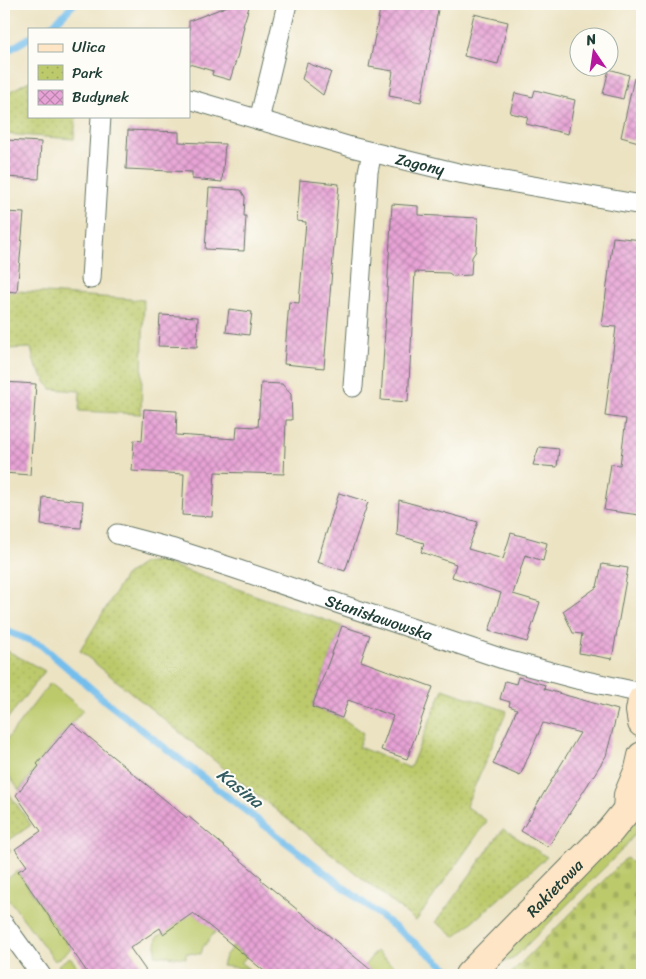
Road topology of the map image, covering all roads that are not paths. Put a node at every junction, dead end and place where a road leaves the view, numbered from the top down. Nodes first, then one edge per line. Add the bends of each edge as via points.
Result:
1 (287, 4) edge
2 (195, 101) edge
3 (101, 118) edge
4 (259, 120) junction
5 (372, 152) junction
6 (642, 205) edge
7 (91, 279) dead end
8 (353, 387) dead end
9 (117, 534) dead end
10 (642, 693) edge
11 (642, 700) edge
12 (642, 723) edge
13 (642, 756) edge
14 (635, 804) edge
15 (4, 924) edge
16 (475, 969) edge
17 (41, 975) edge

1 - 4 street
2 - 4 street, Zagony
3 - 7 street
4 - 5 street, Zagony
5 - 6 street, Zagony via 458,173
5 - 8 street
9 - 10 street, Stanisławowska via 174,549 506,660
11 - 12 street
13 - 14 street, Rakietowa via 628,795
14 - 16 street, Rakietowa
15 - 17 street

